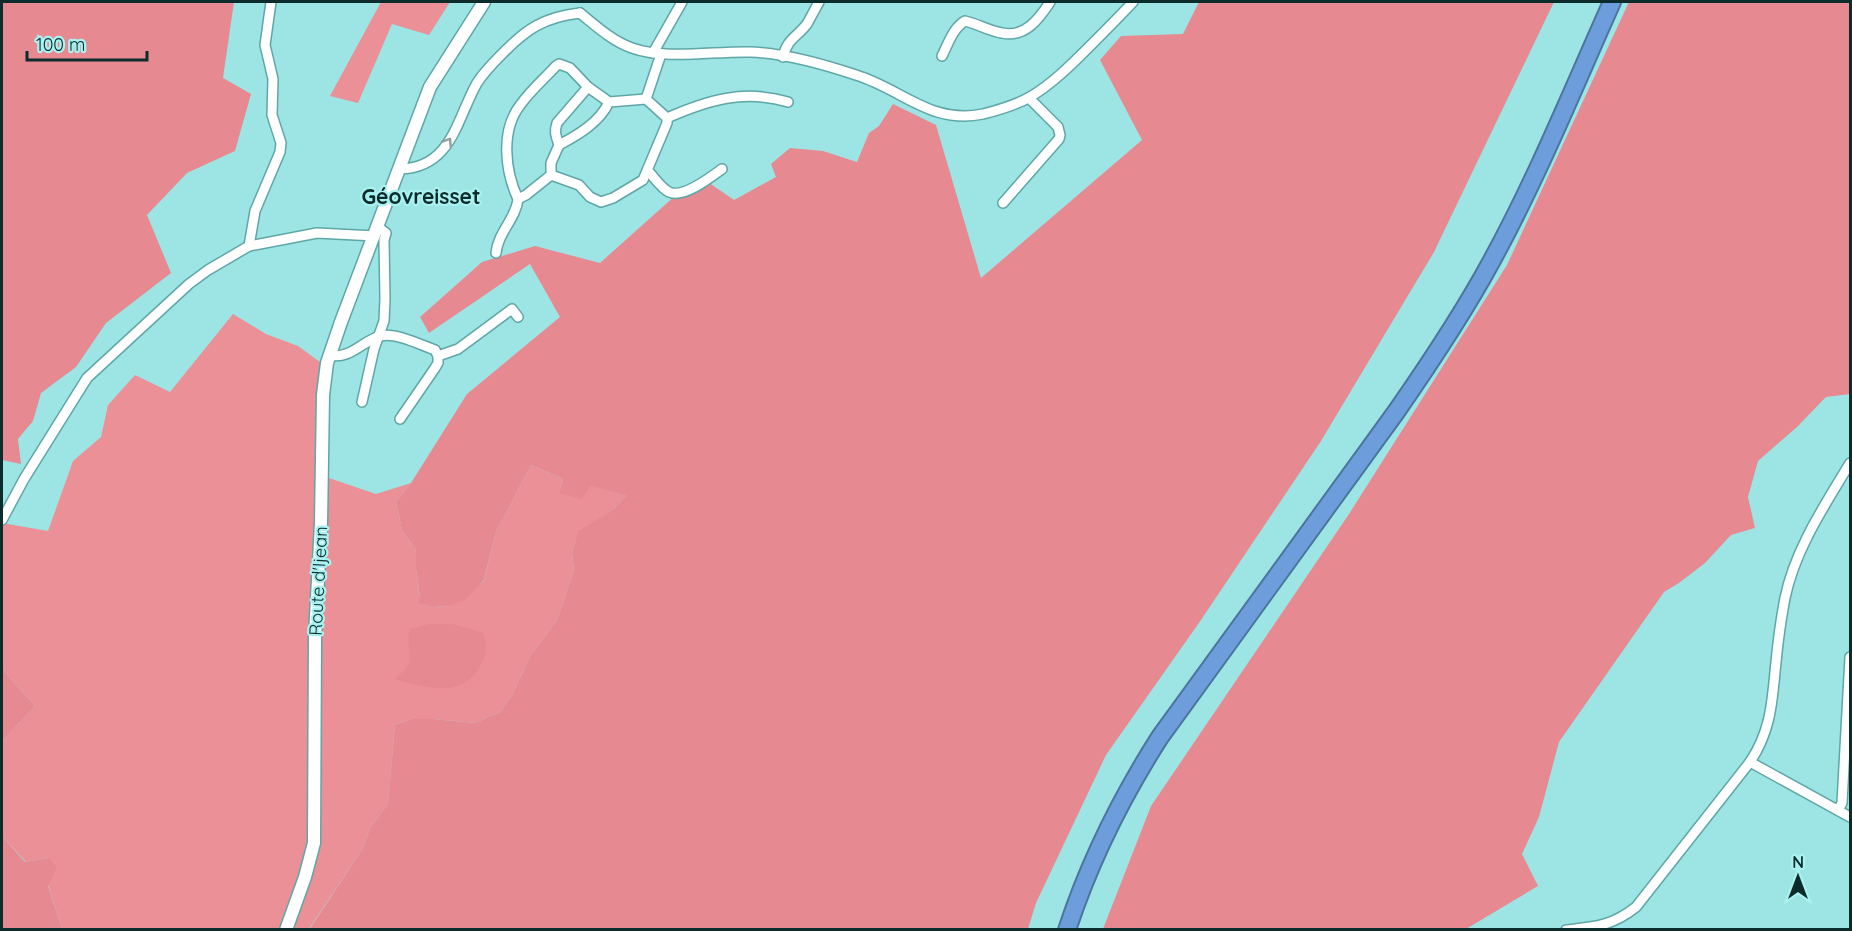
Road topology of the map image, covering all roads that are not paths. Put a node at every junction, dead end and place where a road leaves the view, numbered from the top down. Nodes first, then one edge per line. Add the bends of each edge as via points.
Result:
1 (271, 2) edge
2 (484, 2) edge
3 (577, 2) edge
4 (682, 2) edge
5 (819, 2) edge
6 (1050, 2) edge
7 (1133, 2) edge
8 (1599, 2) edge
9 (1612, 2) edge
10 (580, 13) junction
11 (657, 53) junction
12 (942, 56) dead end
13 (783, 57) junction
14 (588, 87) junction
15 (1029, 98) junction
16 (646, 99) junction
17 (609, 102) junction
18 (788, 102) dead end
19 (667, 118) junction
20 (559, 145) junction
21 (400, 169) junction
22 (722, 169) dead end
23 (648, 171) junction
24 (551, 175) junction
25 (518, 199) junction
26 (1003, 203) dead end
27 (376, 231) junction
28 (249, 246) junction
29 (496, 253) dead end
30 (518, 317) dead end
31 (380, 336) junction
32 (330, 356) junction
33 (438, 356) junction
34 (362, 402) dead end
35 (400, 419) dead end
36 (1851, 463) edge
37 (2, 520) edge
38 (1851, 657) edge
39 (1850, 700) edge
40 (1750, 762) junction
41 (1847, 778) edge
42 (1838, 810) junction
43 (1851, 817) edge
44 (286, 930) edge
45 (1056, 930) edge
46 (1067, 930) edge
47 (1566, 930) edge

1 - 28 street via 265,45 273,79 272,115 281,142 255,211
2 - 21 street, Route d'Ijean via 430,87
3 - 10 street
4 - 11 street
5 - 13 street via 806,26 791,39
6 - 12 street via 1026,31 1000,33 965,21
7 - 15 street via 1045,88
8 - 45 highway via 1516,189 1459,296 1398,390 1138,750 1087,846
9 - 46 highway via 1504,239 1477,287 1396,412 1151,750 1108,827
10 - 11 street via 617,42
21 -> 10 street via 413,169 442,151 452,139 485,71 519,36 559,15
11 - 13 street via 749,52
11 - 16 street
13 - 15 street via 858,75 919,106 958,117 999,110
14 - 17 street
14 - 20 street via 557,123 555,135
14 - 25 street via 570,68 559,64 520,105 510,128 507,153 511,184
15 - 26 street via 1058,127 1060,135
16 - 17 street
16 - 19 street
17 - 20 street via 586,129
18 - 19 street via 749,95 696,105
19 - 23 street
20 - 24 street via 551,163
21 - 27 street, Route d'Ijean
22 - 23 street via 705,182 675,194
23 - 24 street via 643,180 601,202 579,185
24 - 25 street
25 - 29 street
27 - 28 street via 317,233
27 - 31 street via 386,233 386,299
27 - 32 street, Route d'Ijean
28 - 37 street via 189,284 87,378
30 - 33 street via 512,309 458,350
31 - 32 street via 353,351
31 - 33 street via 406,339 435,350
31 - 34 street
32 - 44 street, Route d'Ijean via 323,395 315,636 314,843
33 - 35 street via 435,368
36 - 40 street via 1822,510 1793,570 1780,629 1770,718
38 - 39 street
39 - 41 street
40 - 42 street
40 - 47 street via 1635,907 1607,924
41 - 42 street
42 - 43 street

